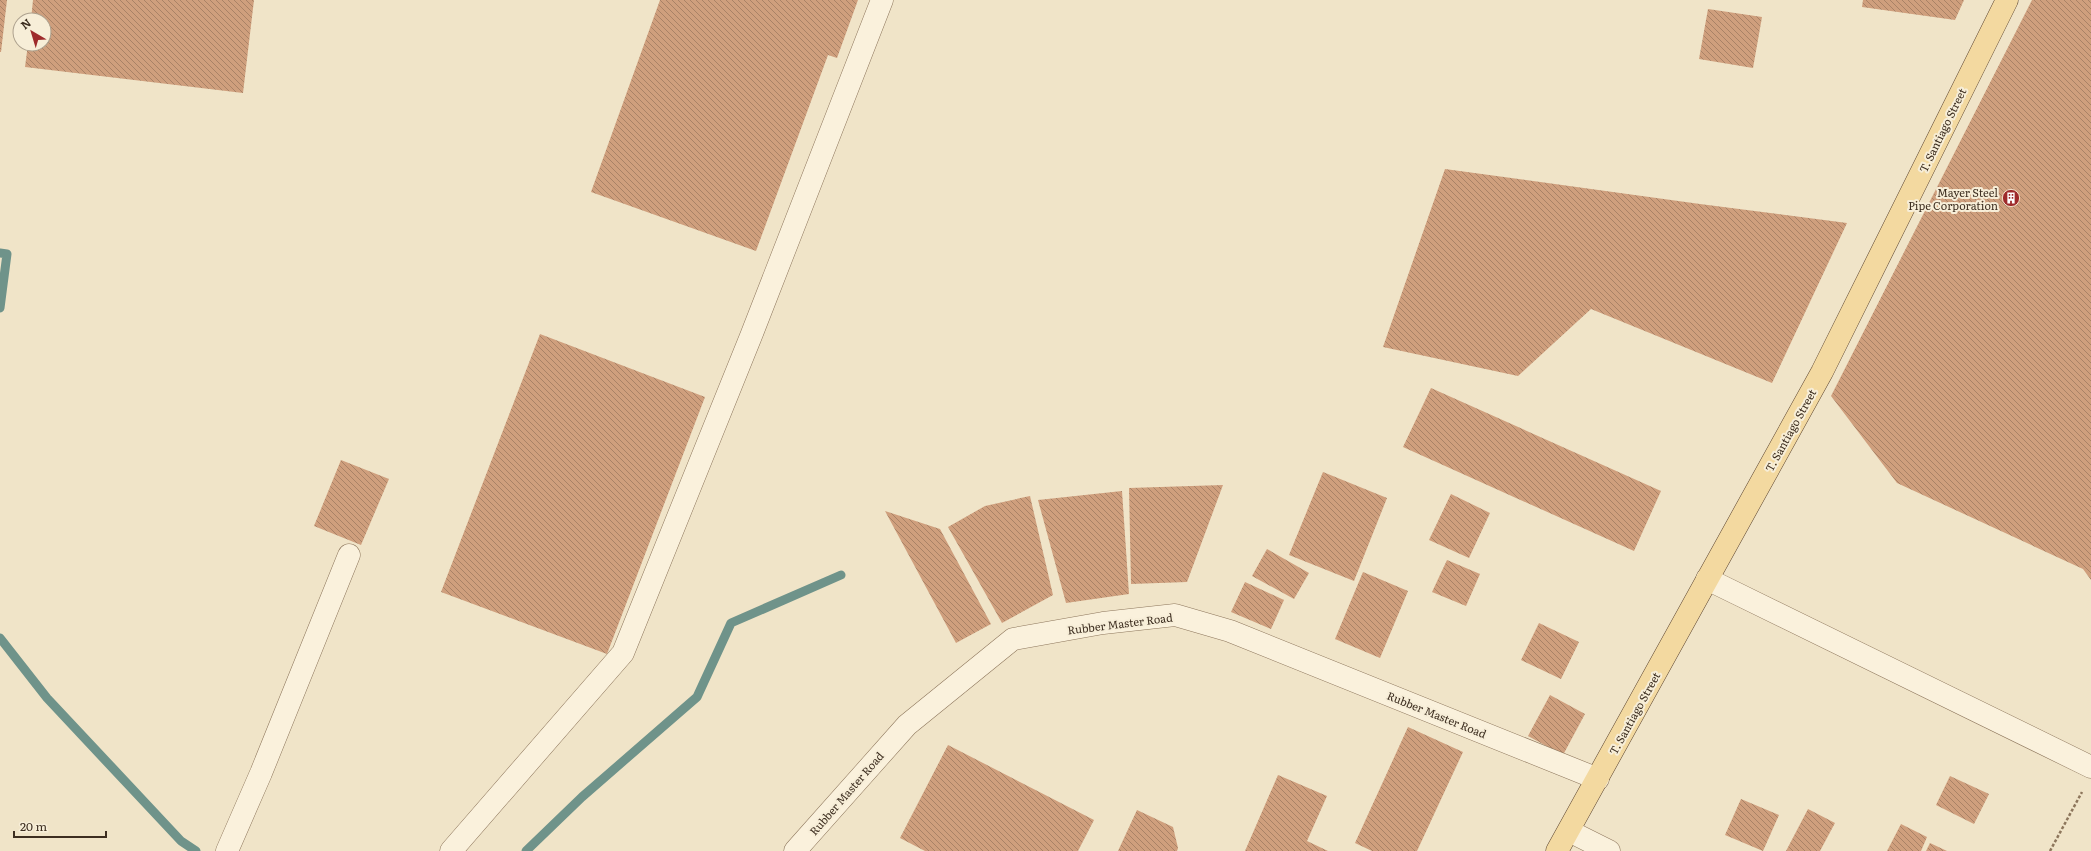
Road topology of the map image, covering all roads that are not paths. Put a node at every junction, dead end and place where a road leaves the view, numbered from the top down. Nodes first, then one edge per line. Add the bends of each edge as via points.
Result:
1 (882, 0) edge
2 (2007, 0) edge
3 (349, 555) dead end
4 (1707, 579) junction
5 (2091, 767) edge
6 (1598, 779) junction
7 (1569, 831) junction
8 (227, 851) edge
9 (451, 851) edge
10 (796, 851) edge
11 (1557, 851) edge
12 (1609, 851) edge

1 - 9 street via 754,329 623,654
2 - 4 main road, T. Santiago Street via 1822,372
3 - 8 street
4 - 5 street
4 - 6 main road, T. Santiago Street
6 - 7 main road, T. Santiago Street
6 - 10 street, Rubber Master Road via 1230,630 1175,615 1103,623 1013,639 907,725
7 - 11 main road, T. Santiago Street
7 - 12 street

